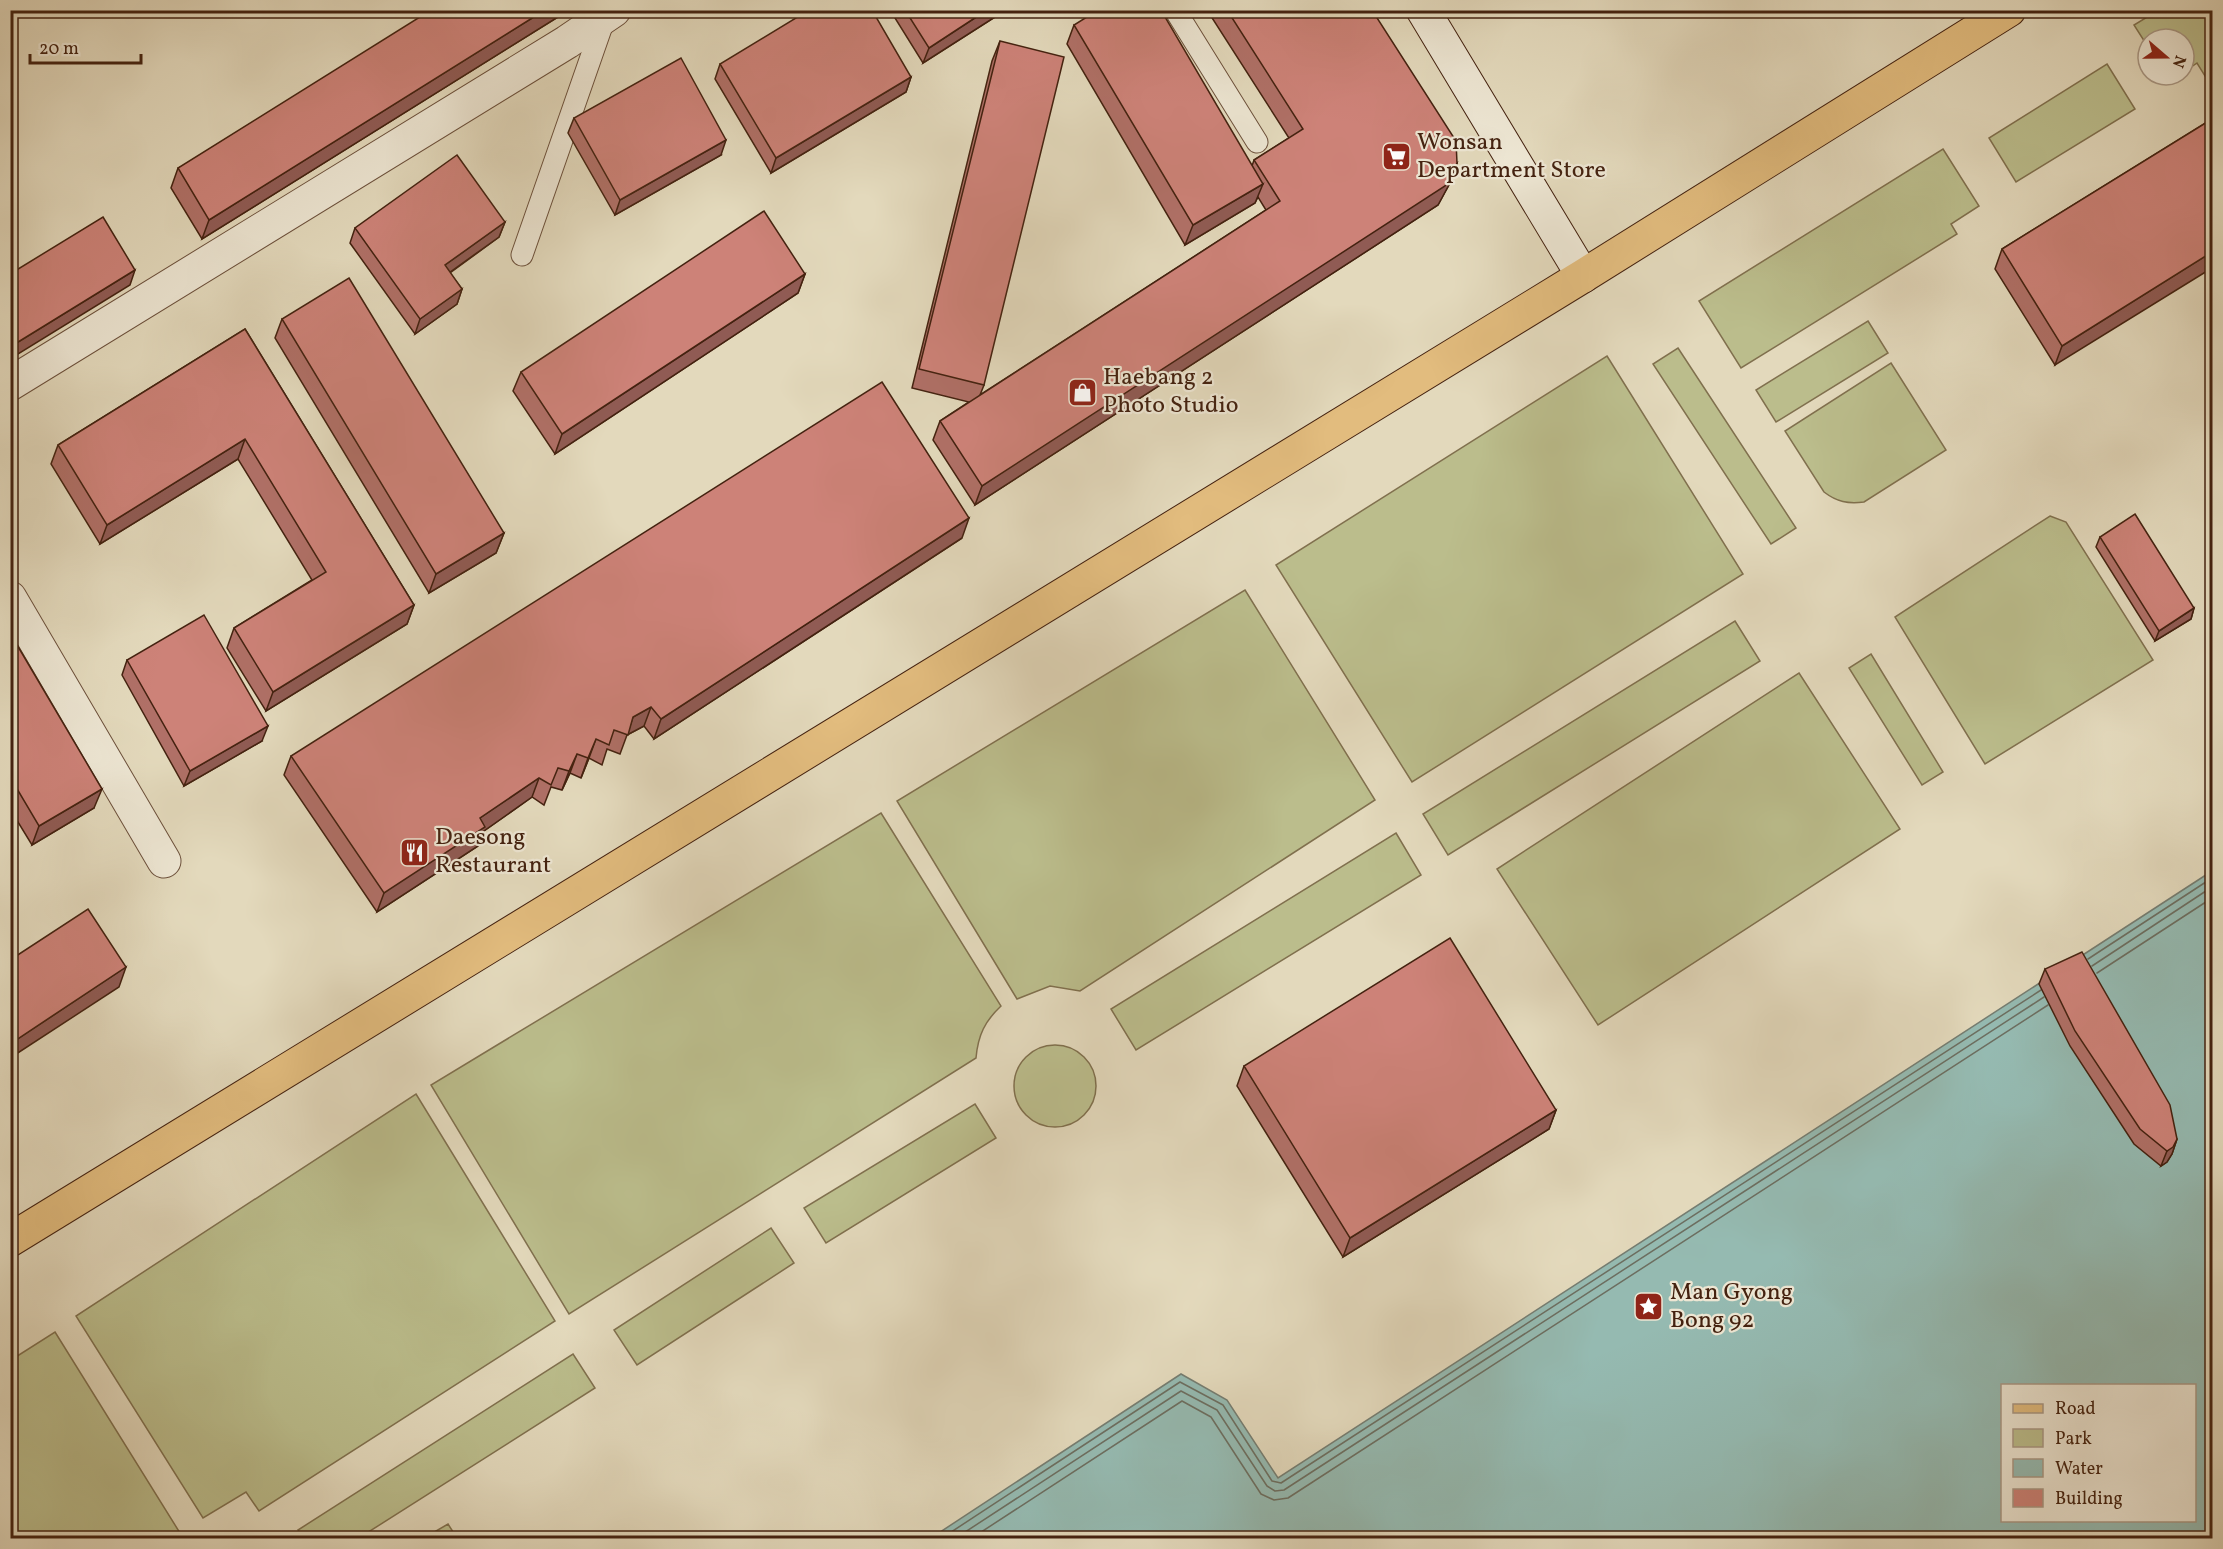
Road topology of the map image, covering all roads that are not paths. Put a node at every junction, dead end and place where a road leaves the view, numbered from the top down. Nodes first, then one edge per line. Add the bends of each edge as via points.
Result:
1 (1175, 10) edge
2 (1423, 10) edge
3 (2009, 10) edge
4 (609, 14) edge
5 (1257, 142) dead end
6 (522, 255) dead end
7 (1583, 276) junction
8 (10, 384) edge
9 (10, 598) edge
10 (164, 861) dead end
11 (10, 1240) edge

1 - 5 lane
2 - 7 street
3 - 7 main road
4 - 6 lane
4 - 8 street
7 - 11 main road
9 - 10 street

